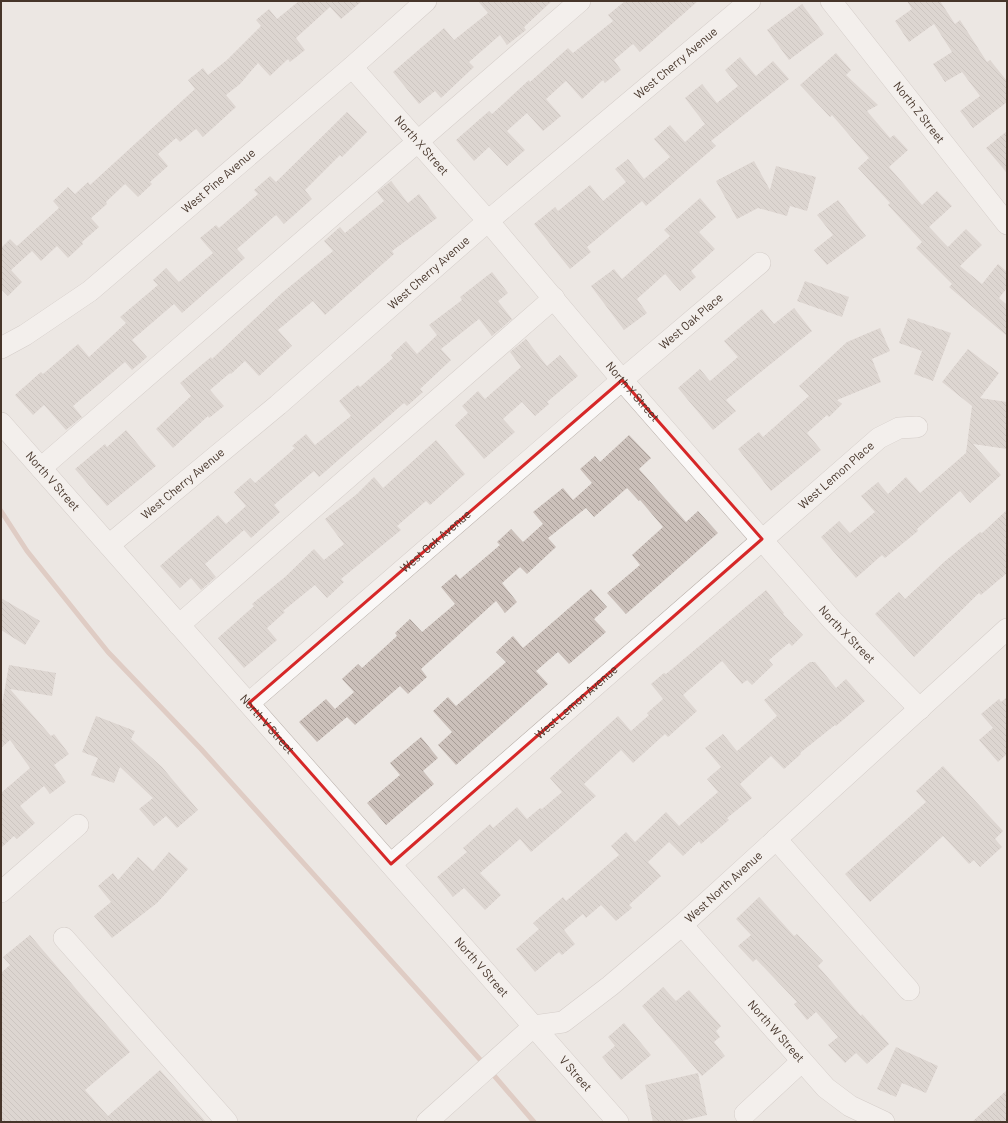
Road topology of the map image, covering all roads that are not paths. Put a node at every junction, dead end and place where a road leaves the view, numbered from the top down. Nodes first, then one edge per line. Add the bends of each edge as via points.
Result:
1 (426, 1) edge
2 (580, 1) edge
3 (750, 1) edge
4 (831, 1) edge
5 (352, 67) junction
6 (418, 142) junction
7 (488, 221) junction
8 (1007, 224) edge
9 (760, 263) dead end
10 (554, 298) junction
11 (1, 348) edge
12 (622, 380) junction
13 (1, 423) edge
14 (917, 427) dead end
15 (41, 468) junction
16 (762, 539) junction
17 (109, 545) junction
18 (180, 625) junction
19 (1007, 629) edge
20 (249, 703) junction
21 (920, 709) junction
22 (78, 825) dead end
23 (776, 839) junction
24 (391, 864) junction
25 (1, 892) edge
26 (682, 924) junction
27 (64, 938) dead end
28 (909, 990) dead end
29 (534, 1026) junction
30 (801, 1062) junction
31 (745, 1114) dead end
32 (227, 1122) edge
33 (427, 1122) edge
34 (618, 1122) edge
35 (884, 1122) edge

1 - 5 street, West Pine Avenue
2 - 6 street
3 - 7 street, West Cherry Avenue
4 - 8 street, North Z Street
5 - 6 street, North X Street
5 - 11 street, West Pine Avenue via 90,291
6 - 7 street, North X Street
6 - 15 street
7 - 10 street, North X Street
7 - 17 street, West Cherry Avenue via 278,405
9 - 12 street, West Oak Place
10 - 12 street, North X Street
10 - 18 street
12 - 16 street, North X Street
12 - 20 street, West Oak Avenue
13 - 15 street, North V Street
14 - 16 street, West Lemon Place via 899,428 879,438
15 - 17 street, North V Street
16 - 21 street, North X Street via 832,620
16 - 24 street, West Lemon Avenue
17 - 18 street, North V Street
18 - 20 street, North V Street
19 - 21 street, West North Avenue
20 - 24 street, North V Street
21 - 23 street, West North Avenue
22 - 25 street
23 - 26 street, West North Avenue
23 - 28 street
24 - 29 street, North V Street
26 - 29 street, West North Avenue via 564,1022
26 - 30 street, North W Street
27 - 32 street
29 - 33 street
29 - 34 street, V Street
30 - 31 street
30 - 35 street, North W Street via 826,1088 850,1106

